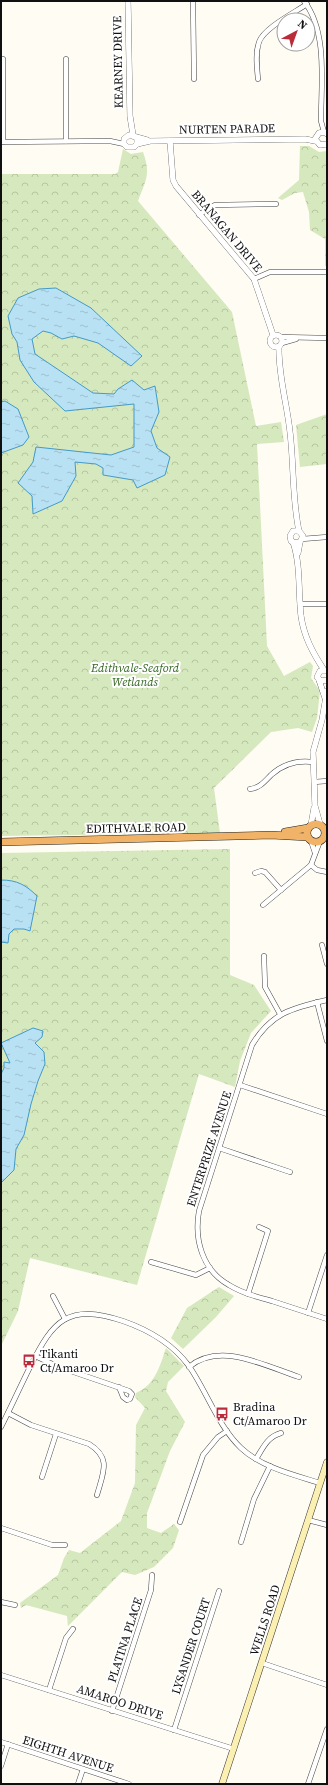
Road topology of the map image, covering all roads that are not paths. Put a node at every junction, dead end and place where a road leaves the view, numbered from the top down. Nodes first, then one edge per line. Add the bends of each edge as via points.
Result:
1 (128, 1) edge
2 (193, 1) edge
3 (306, 3) edge
4 (66, 59) dead end
5 (1, 60) edge
6 (194, 79) dead end
7 (258, 79) dead end
8 (320, 135) edge
9 (132, 138) junction
10 (66, 141) junction
11 (110, 141) junction
12 (172, 141) junction
13 (2, 142) edge
14 (124, 144) junction
15 (327, 144) edge
16 (276, 204) dead end
17 (200, 215) junction
18 (327, 272) edge
19 (254, 279) junction
20 (327, 338) edge
21 (278, 341) junction
22 (298, 537) junction
23 (327, 537) edge
24 (300, 604) junction
25 (327, 604) edge
26 (324, 671) edge
27 (319, 680) junction
28 (327, 682) edge
29 (327, 691) edge
30 (325, 698) junction
31 (313, 762) junction
32 (327, 781) edge
33 (314, 782) junction
34 (250, 789) dead end
35 (314, 806) junction
36 (309, 826) junction
37 (324, 827) edge
38 (271, 835) junction
39 (309, 839) junction
40 (323, 839) edge
41 (1, 842) edge
42 (315, 853) junction
43 (312, 865) junction
44 (327, 872) edge
45 (255, 873) dead end
46 (281, 890) junction
47 (263, 905) dead end
48 (322, 944) dead end
49 (264, 956) dead end
50 (327, 964) edge
51 (327, 1000) edge
52 (317, 1002) junction
53 (280, 1014) junction
54 (327, 1040) edge
55 (240, 1084) junction
56 (327, 1114) edge
57 (219, 1148) junction
58 (290, 1172) dead end
59 (259, 1227) dead end
60 (327, 1255) edge
61 (151, 1262) dead end
62 (210, 1268) junction
63 (248, 1294) junction
64 (53, 1296) dead end
65 (308, 1313) junction
66 (65, 1319) junction
67 (327, 1319) edge
68 (35, 1356) junction
69 (189, 1367) junction
70 (299, 1377) dead end
71 (119, 1387) dead end
72 (8, 1413) junction
73 (1, 1427) edge
74 (227, 1431) junction
75 (281, 1433) dead end
76 (56, 1434) junction
77 (256, 1459) junction
78 (327, 1462) edge
79 (270, 1466) junction
80 (42, 1477) dead end
81 (320, 1483) junction
82 (97, 1495) dead end
83 (308, 1520) junction
84 (180, 1522) dead end
85 (327, 1525) edge
86 (1, 1528) edge
87 (241, 1542) dead end
88 (65, 1545) dead end
89 (152, 1575) dead end
90 (219, 1592) dead end
91 (1, 1602) edge
92 (15, 1605) dead end
93 (73, 1629) dead end
94 (262, 1663) junction
95 (1, 1675) edge
96 (327, 1685) edge
97 (49, 1690) junction
98 (112, 1711) junction
99 (327, 1729) edge
100 (174, 1730) junction
101 (1, 1742) edge
102 (8, 1744) junction
103 (234, 1749) junction
104 (1, 1766) edge
105 (83, 1769) junction
106 (78, 1784) edge
107 (129, 1784) edge
108 (222, 1784) edge
109 (308, 1784) edge

1 - 9 street, KEARNEY DRIVE
2 - 6 street
3 - 7 street via 267,31 259,41 256,54
3 - 8 street via 314,19 321,44
4 - 10 street
5 - 13 street
8 - 12 street, NURTEN PARADE via 305,139
8 - 15 street, NURTEN PARADE via 318,144
9 - 11 street, NURTEN PARADE
9 - 12 street, NURTEN PARADE
9 - 14 street, KEARNEY DRIVE
9 - 14 street via 132,148
10 - 11 street, NURTEN PARADE
10 - 13 street, NURTEN PARADE
11 - 14 street, NURTEN PARADE
12 - 17 street, BRANAGAN DRIVE via 173,180 179,192
16 - 17 street via 215,206
17 - 19 street, BRANAGAN DRIVE
18 - 19 street via 270,272
19 - 21 street, BRANAGAN DRIVE
20 - 21 street
21 - 22 street, BRANAGAN DRIVE via 291,435
22 - 23 street
22 - 24 street, BRANAGAN DRIVE
24 - 25 street
24 - 26 street, BRANAGAN DRIVE via 305,634
26 - 27 street via 317,675
27 - 28 street
27 - 30 street
29 - 30 street
30 - 31 street
31 - 33 street
31 - 34 street via 300,761 283,766 260,786
32 - 33 street
33 - 35 street
35 - 36 street
35 - 37 street
36 - 37 highway, EDITHVALE ROAD
36 - 38 highway, EDITHVALE ROAD
36 - 39 highway via 306,832
37 - 40 highway
38 - 39 highway, EDITHVALE ROAD
38 - 41 highway, EDITHVALE ROAD
39 - 40 highway, EDITHVALE ROAD
39 - 42 street
40 - 42 street
42 - 43 street
43 - 44 street via 318,871
43 - 46 street
45 - 46 street via 261,870 265,872
46 - 47 street
48 - 50 street
49 - 53 street via 265,987
51 - 52 street, ENTERPRIZE AVENUE
52 - 53 street, ENTERPRIZE AVENUE via 292,1008
52 - 54 street
53 - 55 street, ENTERPRIZE AVENUE via 260,1032 252,1045
55 - 56 street
55 - 57 street, ENTERPRIZE AVENUE
57 - 58 street
57 - 62 street, ENTERPRIZE AVENUE via 197,1223 199,1246
59 - 63 street via 268,1230
60 - 65 street
61 - 62 street via 196,1275
62 - 63 street, ENTERPRIZE AVENUE via 224,1283
63 - 65 street, ENTERPRIZE AVENUE
64 - 66 street
65 - 67 street, ENTERPRIZE AVENUE
66 - 68 street via 46,1335
66 - 69 street via 84,1314 101,1314 136,1326 164,1341
68 - 71 street via 59,1367
68 - 72 street
69 - 70 street via 203,1358 230,1355
69 - 74 street
72 - 73 street
72 - 76 street
74 - 77 street via 241,1448
74 - 84 street via 211,1443 203,1454
75 - 77 street via 268,1440
76 - 80 street
76 - 82 street via 89,1444 102,1455 104,1468
77 - 79 street
78 - 81 main road, WELLS ROAD
79 - 81 street
79 - 87 street via 254,1499
81 - 83 main road, WELLS ROAD
83 - 85 street
83 - 94 main road, WELLS ROAD
86 - 88 street via 52,1545
89 - 98 street, PLATINA PLACE via 151,1590
90 - 100 street, LYSANDER COURT
91 - 92 street
93 - 97 street via 66,1638
94 - 96 street
94 - 103 main road, WELLS ROAD
95 - 97 street, AMAROO DRIVE
97 - 98 street, AMAROO DRIVE
98 - 100 street, AMAROO DRIVE
99 - 109 street
100 - 103 street, AMAROO DRIVE
101 - 102 street, EIGHTH AVENUE
102 - 104 street
102 - 105 street, EIGHTH AVENUE
103 - 108 main road, WELLS ROAD
105 - 106 street
105 - 107 street, EIGHTH AVENUE

